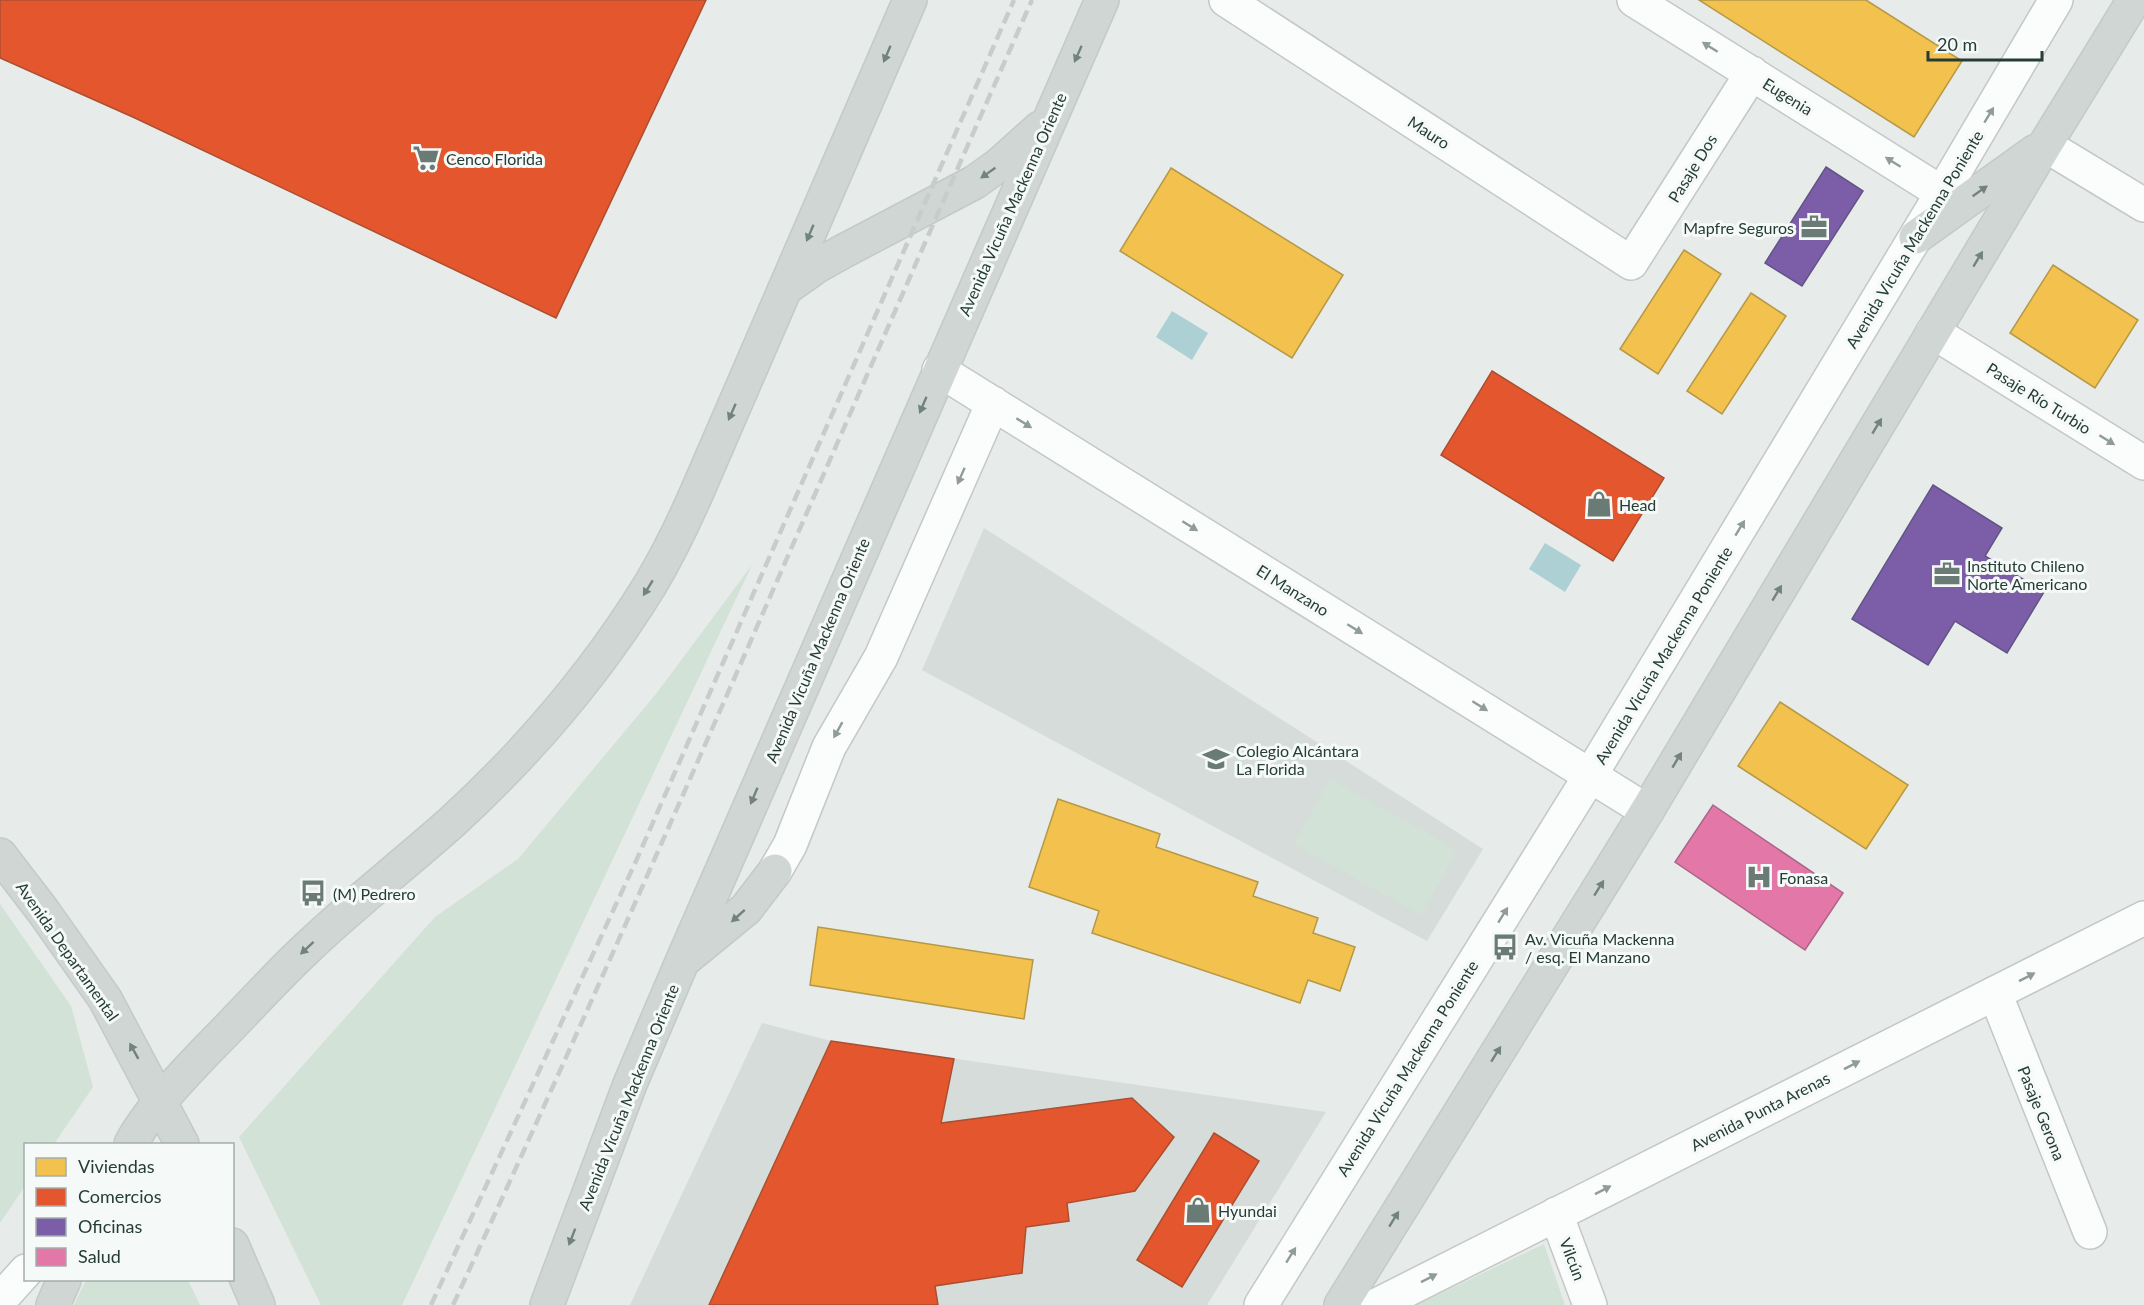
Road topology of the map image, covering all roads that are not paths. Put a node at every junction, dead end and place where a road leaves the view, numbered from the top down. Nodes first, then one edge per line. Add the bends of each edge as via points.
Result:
1 (910, 0) edge
2 (1101, 0) edge
3 (1226, 0) edge
4 (1634, 0) edge
5 (2056, 0) edge
6 (2134, 0) edge
7 (1752, 73) junction
8 (1048, 121) junction
9 (2045, 145) junction
10 (1942, 193) junction
11 (2144, 205) edge
12 (1916, 237) junction
13 (1631, 263) joint
14 (786, 288) junction
15 (1933, 332) junction
16 (939, 370) junction
17 (993, 403) junction
18 (2144, 464) edge
19 (1590, 776) junction
20 (1647, 811) junction
21 (0, 855) edge
22 (775, 871) joint
23 (2144, 918) edge
24 (682, 962) junction
25 (1995, 993) junction
26 (160, 1104) junction
27 (132, 1141) edge
28 (181, 1143) edge
29 (1556, 1214) junction
30 (2090, 1232) dead end
31 (234, 1250) edge
32 (24, 1273) edge
33 (64, 1281) edge
34 (0, 1300) edge
35 (52, 1305) edge
36 (258, 1305) edge
37 (547, 1305) edge
38 (1261, 1305) edge
39 (1341, 1305) edge
40 (1377, 1305) edge
41 (1590, 1305) edge

1 -> 14 main road
2 -> 8 main road, Avenida Vicuña Mackenna Oriente
3 - 13 street, Mauro
7 -> 4 street, Eugenia
10 -> 5 street, Avenida Vicuña Mackenna Poniente
6 - 9 main road
10 -> 7 street, Eugenia
7 - 13 street, Pasaje Dos
8 -> 14 main road via 975,182 834,256
8 - 16 main road, Avenida Vicuña Mackenna Oriente
9 - 11 street
12 -> 9 main road
15 -> 9 main road
10 - 12 street, Avenida Vicuña Mackenna Poniente
19 -> 12 street, Avenida Vicuña Mackenna Poniente
14 -> 26 main road via 673,544 603,656 535,739 492,783 307,948
15 -> 18 street, Pasaje Río Turbio
20 -> 15 main road
16 - 17 street, El Manzano
16 -> 24 main road, Avenida Vicuña Mackenna Oriente
17 -> 19 street, El Manzano
17 -> 22 street via 881,657 829,747 790,845
19 - 20 street, El Manzano
38 -> 19 street, Avenida Vicuña Mackenna Poniente
39 -> 20 main road
26 -> 21 main road, Avenida Departamental via 105,999
22 -> 24 main road via 746,909
25 -> 23 street, Avenida Punta Arenas
24 -> 37 main road, Avenida Vicuña Mackenna Oriente via 630,1084
29 -> 25 street, Avenida Punta Arenas
25 - 30 street, Pasaje Gerona
26 - 27 main road
26 - 28 main road, Avenida Departamental
40 -> 29 street, Avenida Punta Arenas
29 - 41 street, Vilcún
31 - 36 main road
32 - 34 street
33 - 35 main road

